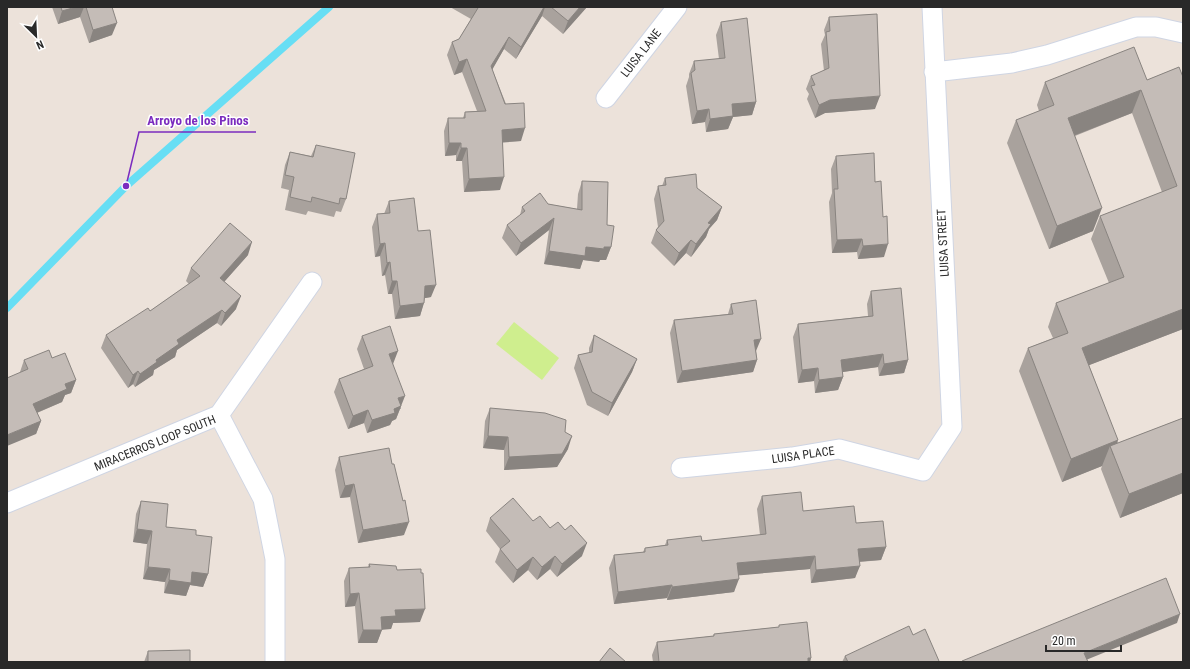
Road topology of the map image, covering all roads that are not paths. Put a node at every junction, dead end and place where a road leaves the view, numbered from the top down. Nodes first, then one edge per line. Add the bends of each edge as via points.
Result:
1 (677, 7) edge
2 (932, 7) edge
3 (1183, 33) edge
4 (934, 72) junction
5 (606, 98) dead end
6 (312, 282) dead end
7 (219, 415) junction
8 (681, 468) dead end
9 (922, 471) joint
10 (7, 503) edge
11 (275, 662) edge

1 - 5 street, LUISA LANE
2 - 4 street, LUISA STREET
3 - 4 street via 1156,26 1136,26 1018,62
4 - 9 street, LUISA STREET via 952,426
6 - 7 street
7 - 10 street, MIRACERROS LOOP SOUTH
7 - 11 street, MIRACERROS LOOP SOUTH via 263,499 275,559
8 - 9 street, LUISA PLACE via 792,457 839,449

